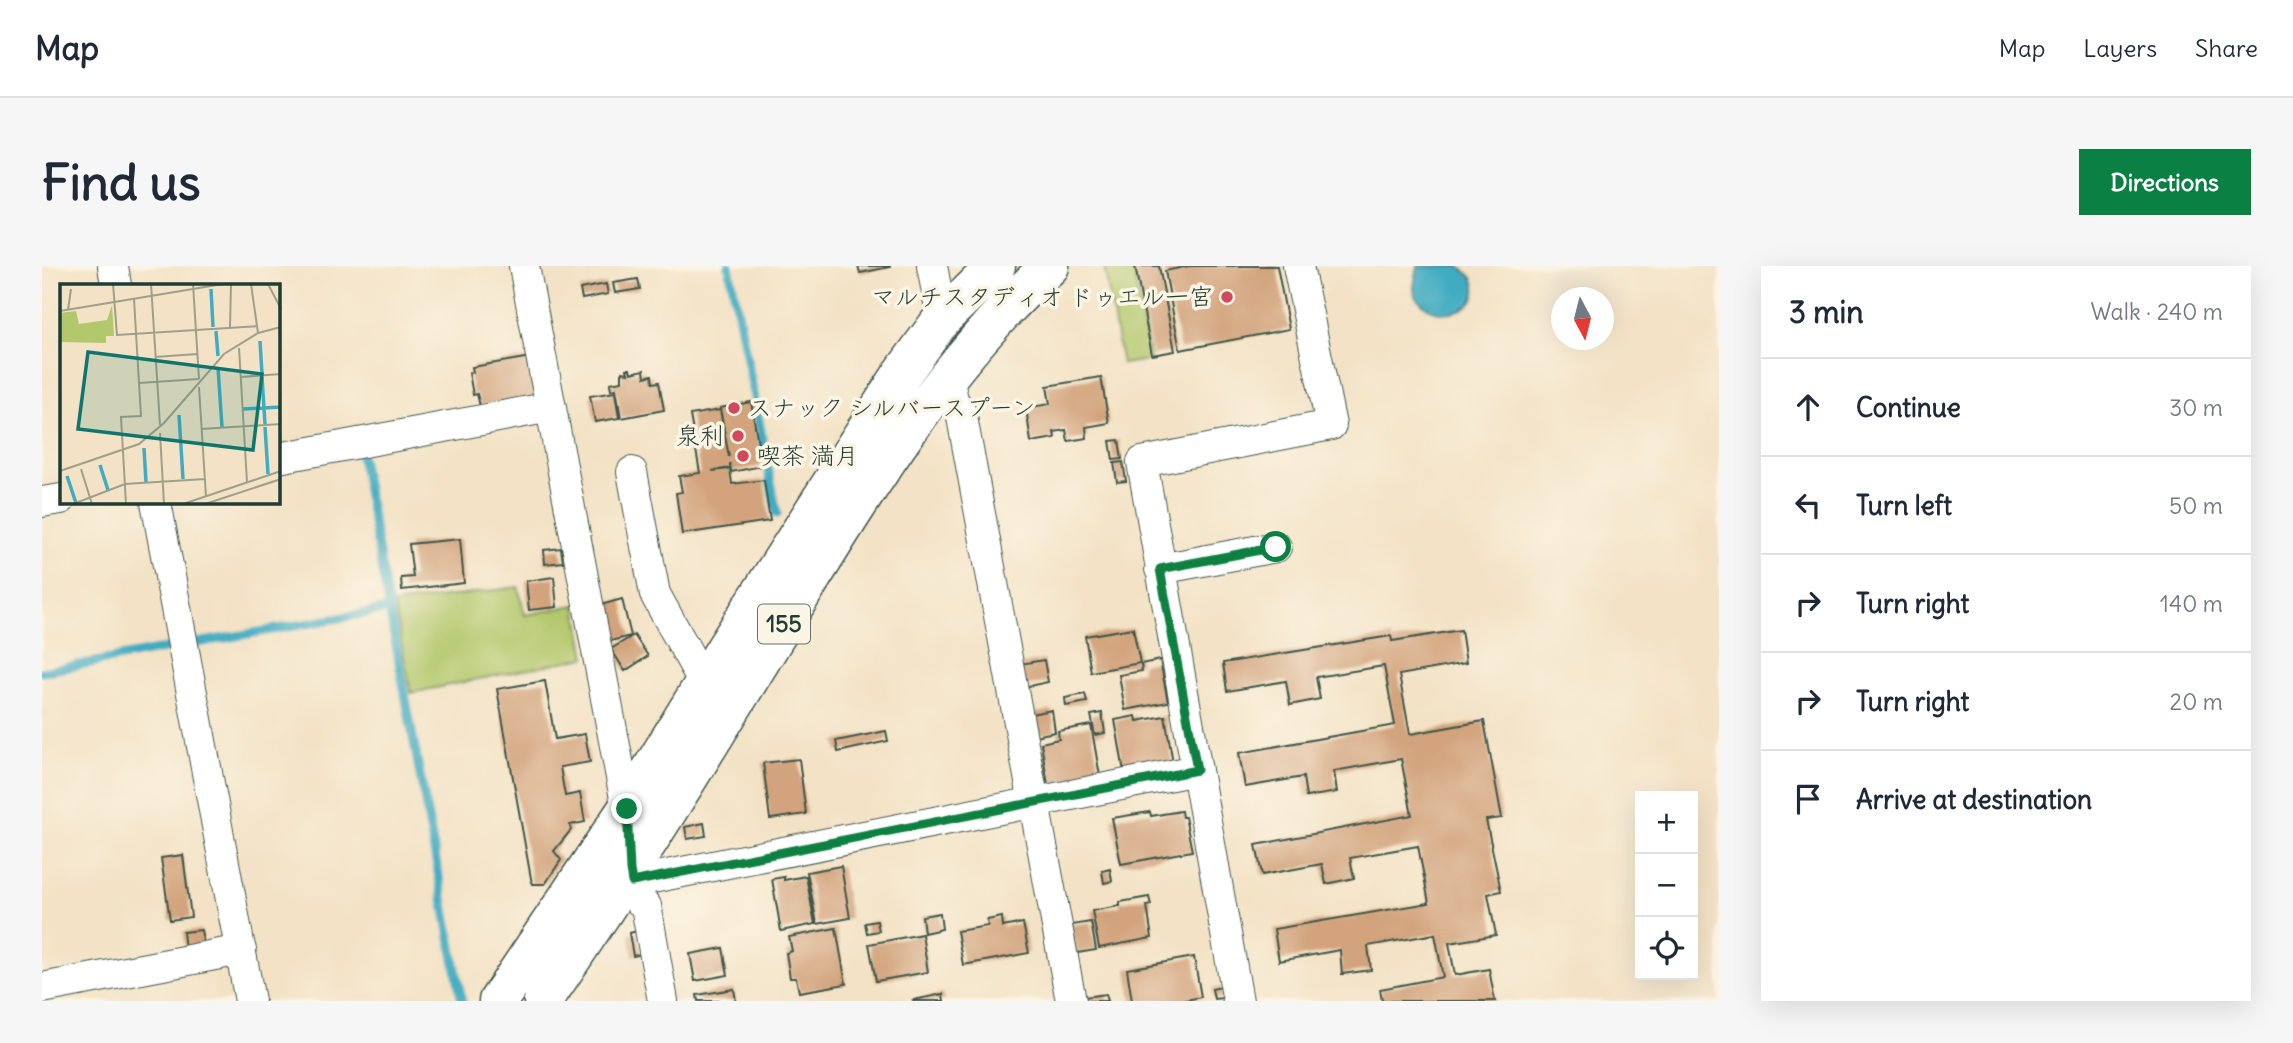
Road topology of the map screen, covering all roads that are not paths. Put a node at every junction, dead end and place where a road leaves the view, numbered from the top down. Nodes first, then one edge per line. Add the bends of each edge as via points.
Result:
1 (113, 266) edge
2 (524, 266) edge
3 (932, 266) edge
4 (996, 266) edge
5 (1050, 266) edge
6 (1298, 266) edge
7 (116, 284) edge
8 (942, 319) junction
9 (948, 375) junction
10 (551, 407) junction
11 (280, 458) edge
12 (632, 472) dead end
13 (60, 499) edge
14 (42, 502) edge
15 (156, 504) edge
16 (1276, 547) dead end
17 (1160, 569) junction
18 (704, 683) junction
19 (1197, 770) junction
20 (1034, 803) junction
21 (627, 809) junction
22 (631, 876) junction
23 (241, 950) junction
24 (42, 988) edge
25 (250, 1001) edge
26 (498, 1001) edge
27 (543, 1001) edge
28 (663, 1001) edge
29 (1071, 1001) edge
30 (1238, 1001) edge

1 - 7 street
2 - 10 street
3 - 8 street
4 - 8 highway, 155
5 - 9 highway, 155
6 - 17 street via 1331,425 1142,462
8 - 18 highway, 155 via 901,375
9 - 20 street via 953,400 961,412
9 - 22 highway, 155 via 825,557
10 - 11 street
10 - 21 street
12 - 18 street via 654,594
13 - 14 street
15 - 23 street
16 - 17 street
17 - 19 street
18 - 21 highway, 155
19 - 20 street
19 - 30 street
20 - 22 street
20 - 29 street
21 - 22 street
21 - 26 highway, 155
22 - 27 highway, 155
22 - 28 street via 636,898 646,906
23 - 24 street
23 - 25 street

